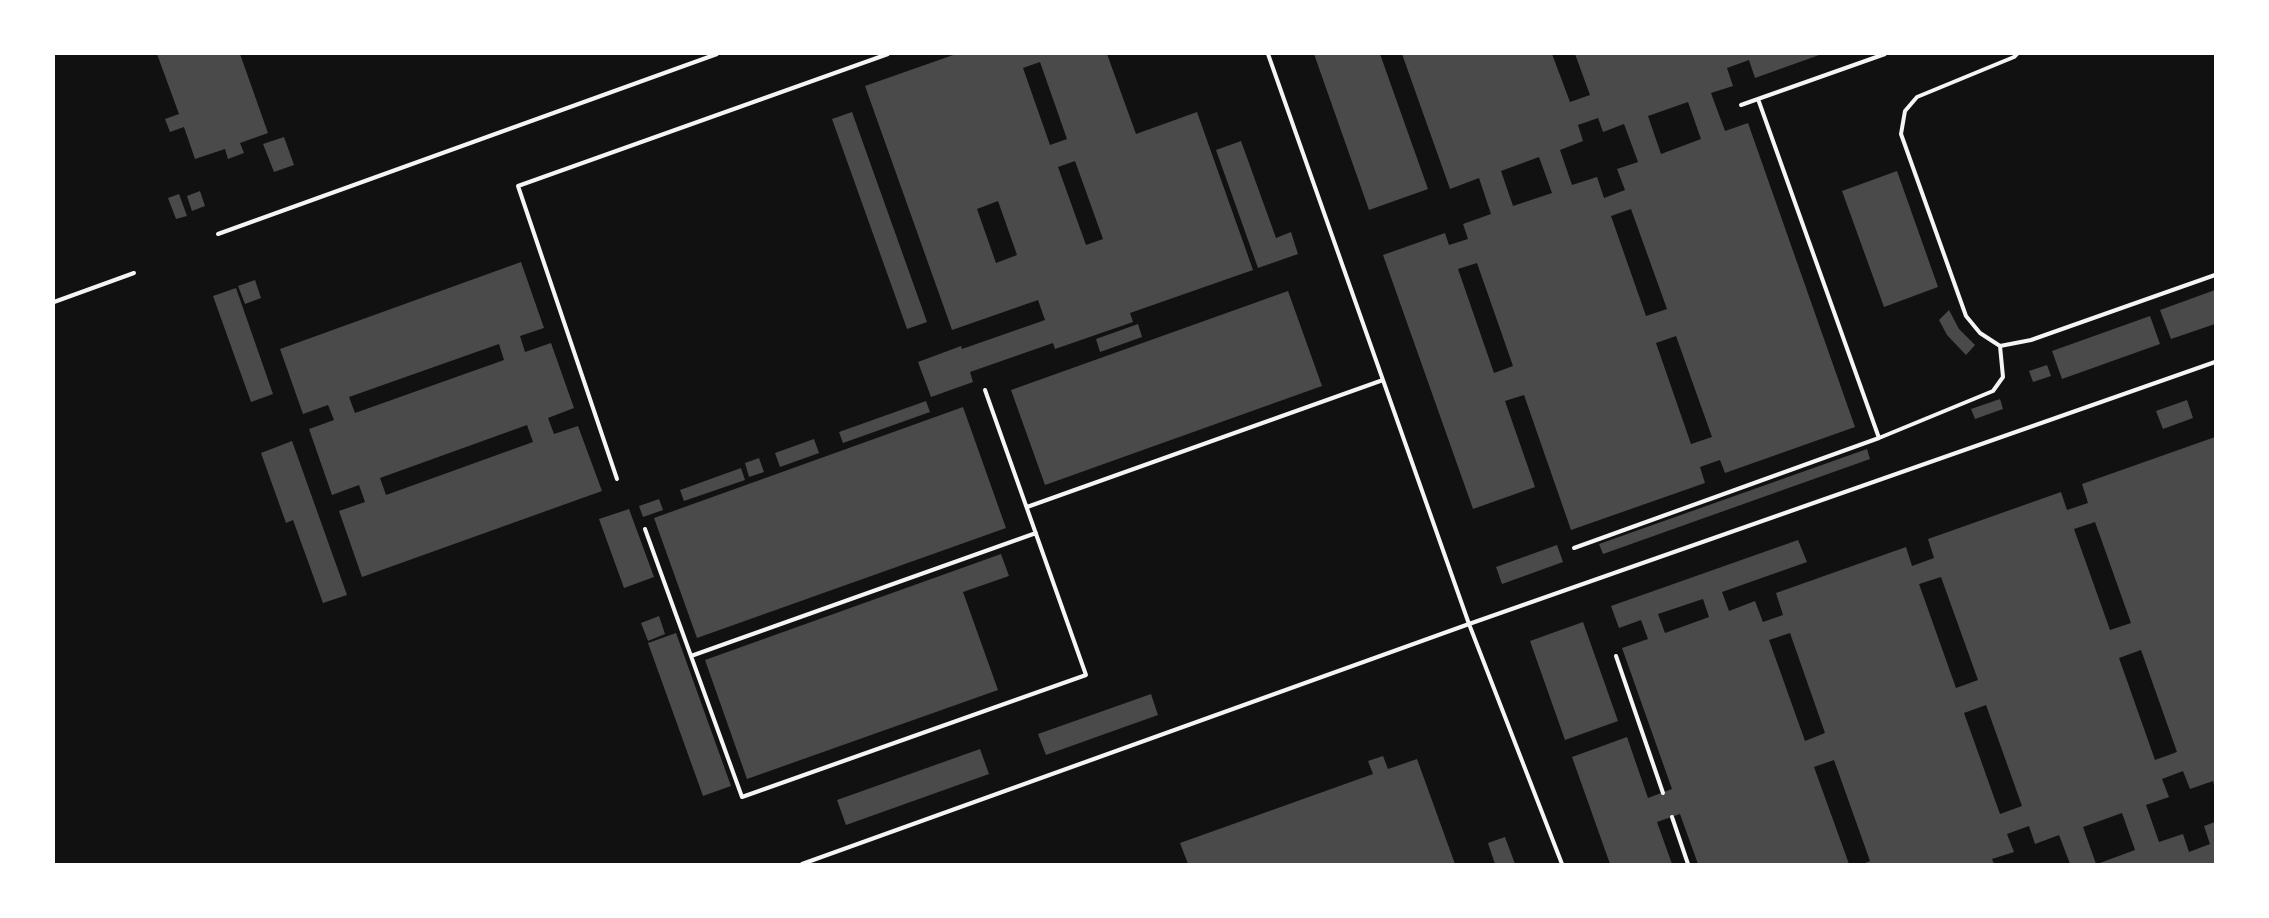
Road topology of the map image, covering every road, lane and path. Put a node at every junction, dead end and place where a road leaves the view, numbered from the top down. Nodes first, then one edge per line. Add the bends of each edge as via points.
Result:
1 (717, 54) edge
2 (888, 54) edge
3 (1268, 54) edge
4 (1885, 54) edge
5 (2017, 54) edge
6 (1758, 99) junction
7 (1741, 105) dead end
8 (218, 234) dead end
9 (134, 273) dead end
10 (2215, 275) edge
11 (54, 302) edge
12 (2000, 346) junction
13 (2215, 362) edge
14 (1383, 380) junction
15 (985, 390) dead end
16 (1879, 438) junction
17 (617, 480) dead end
18 (1027, 507) junction
19 (645, 529) dead end
20 (1036, 533) junction
21 (1574, 548) dead end
22 (1469, 624) junction
23 (691, 656) junction
24 (1616, 656) dead end
25 (1663, 793) dead end
26 (1672, 817) dead end
27 (802, 864) edge
28 (1562, 864) edge
29 (1688, 864) edge

1 - 8 lane
2 - 17 lane via 518,186
3 - 14 lane
4 - 6 lane
5 - 12 lane via 1917,97 1905,111 1901,134 1966,316 1980,333
6 - 7 lane
6 - 16 lane
9 - 11 lane
10 - 12 lane via 2030,340
12 - 16 lane via 2003,377 1994,392
13 - 22 lane
14 - 18 lane
14 - 22 lane
15 - 18 lane
16 - 21 lane
18 - 20 lane
19 - 23 lane
20 - 23 lane
20 - 23 lane via 1086,675 742,797
22 - 27 lane
22 - 28 lane
24 - 25 lane
26 - 29 lane

